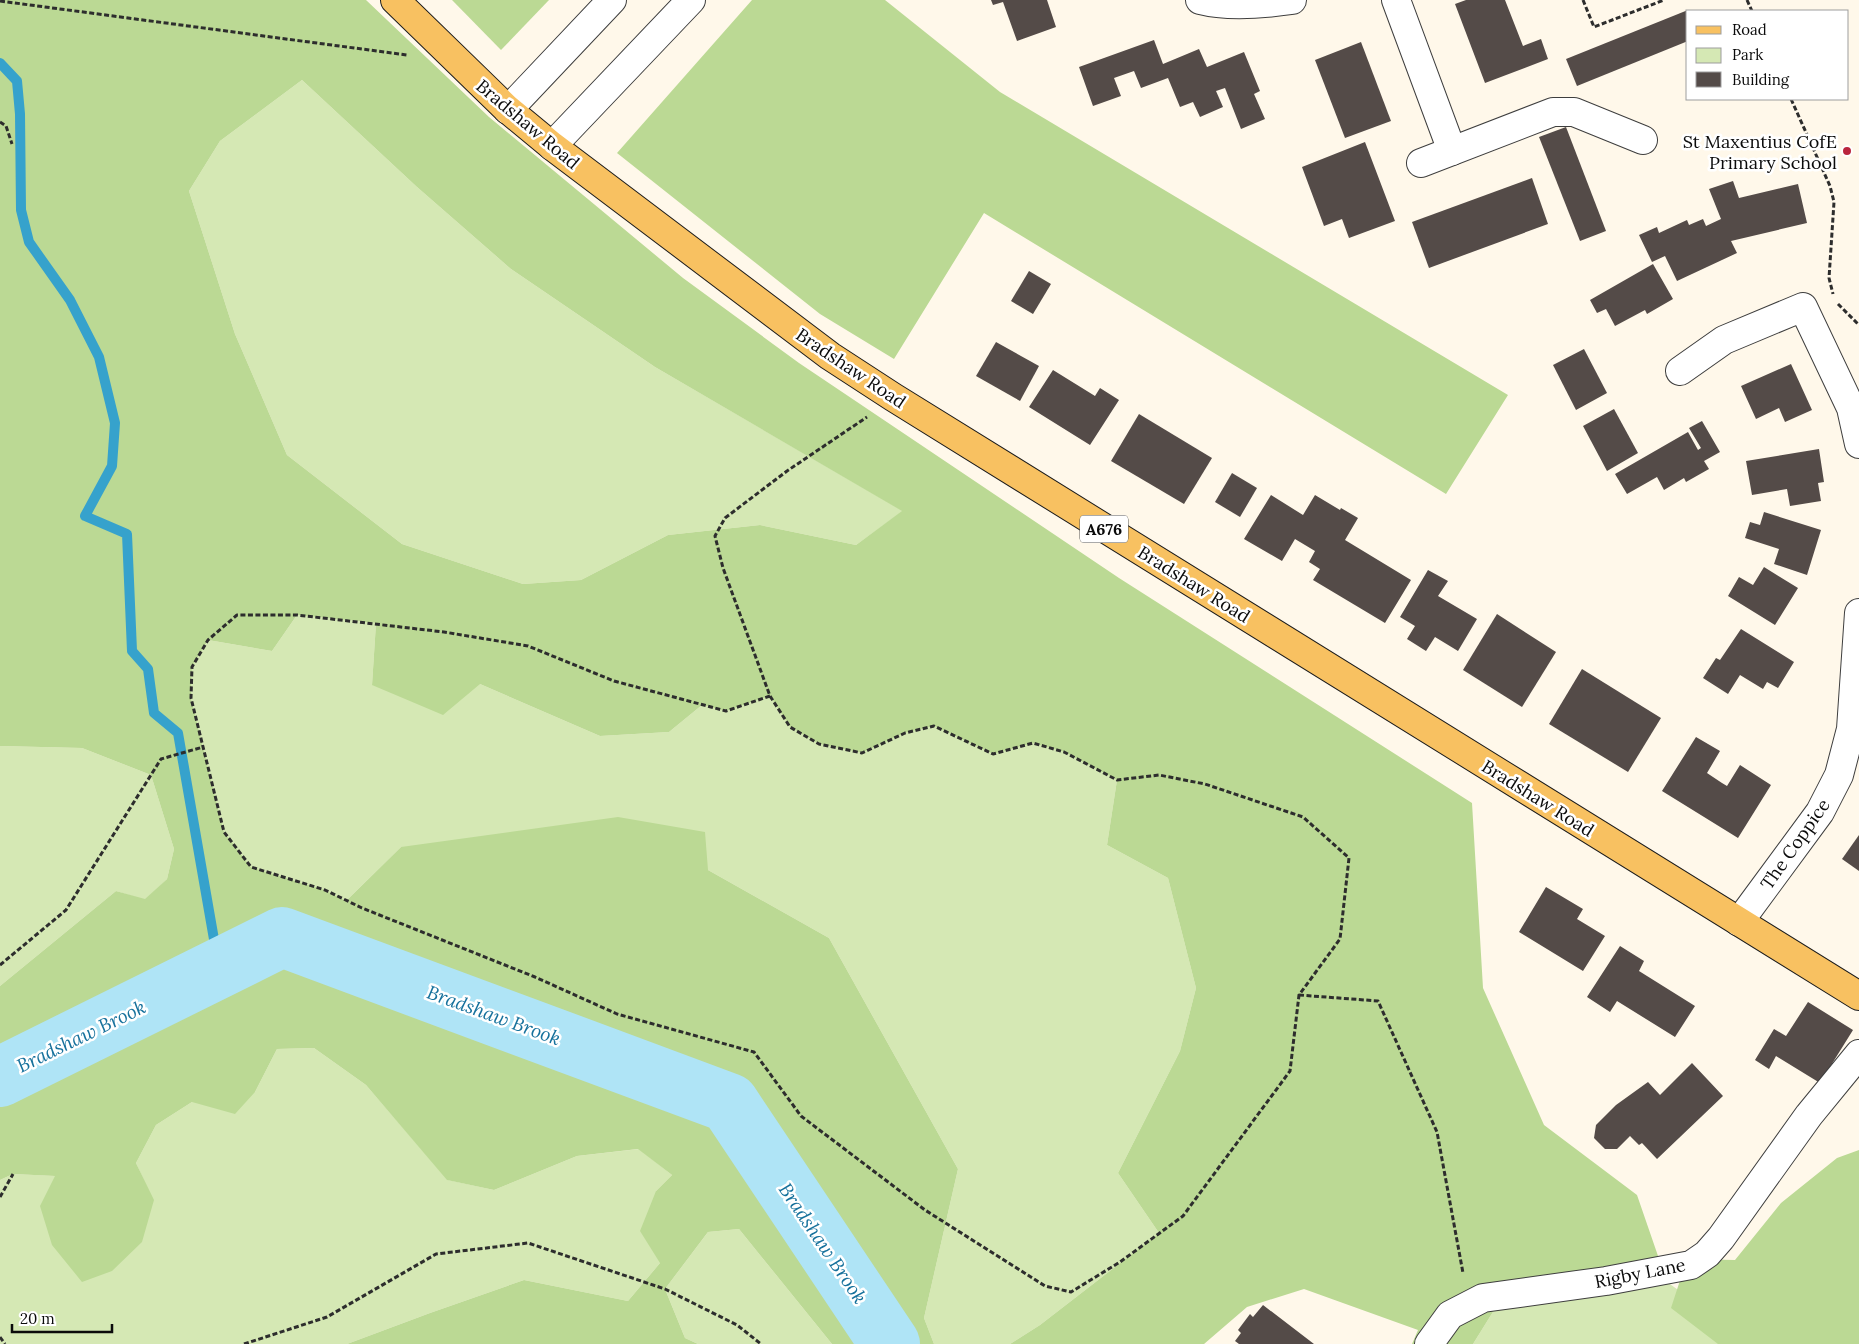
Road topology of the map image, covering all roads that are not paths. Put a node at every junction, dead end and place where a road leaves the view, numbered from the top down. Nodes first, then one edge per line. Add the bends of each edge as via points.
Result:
1 (394, 0) edge
2 (612, 0) edge
3 (691, 0) edge
4 (1200, 0) edge
5 (1292, 0) edge
6 (1396, 0) edge
7 (508, 110) junction
8 (1643, 140) dead end
9 (552, 146) junction
10 (1452, 151) junction
11 (1422, 163) dead end
12 (1680, 370) dead end
13 (1859, 444) edge
14 (1859, 613) edge
15 (1739, 922) junction
16 (1859, 996) edge
17 (1859, 1054) edge
18 (1430, 1344) edge

1 - 7 main road, Bradshaw Road / A676
2 - 7 street
3 - 9 street
4 - 5 street via 1269,4
6 - 10 street
7 - 9 main road, Bradshaw Road / A676
8 - 10 street via 1574,112 1553,112
9 - 15 main road, Bradshaw Road / A676 via 823,350 893,397
10 - 11 street
12 - 13 street via 1724,340 1803,307 1851,408
14 - 15 street, The Coppice via 1850,729 1839,775 1820,812
15 - 16 main road, Bradshaw Road / A676
17 - 18 street, Rigby Lane via 1809,1115 1721,1238 1691,1265 1483,1298 1450,1315

